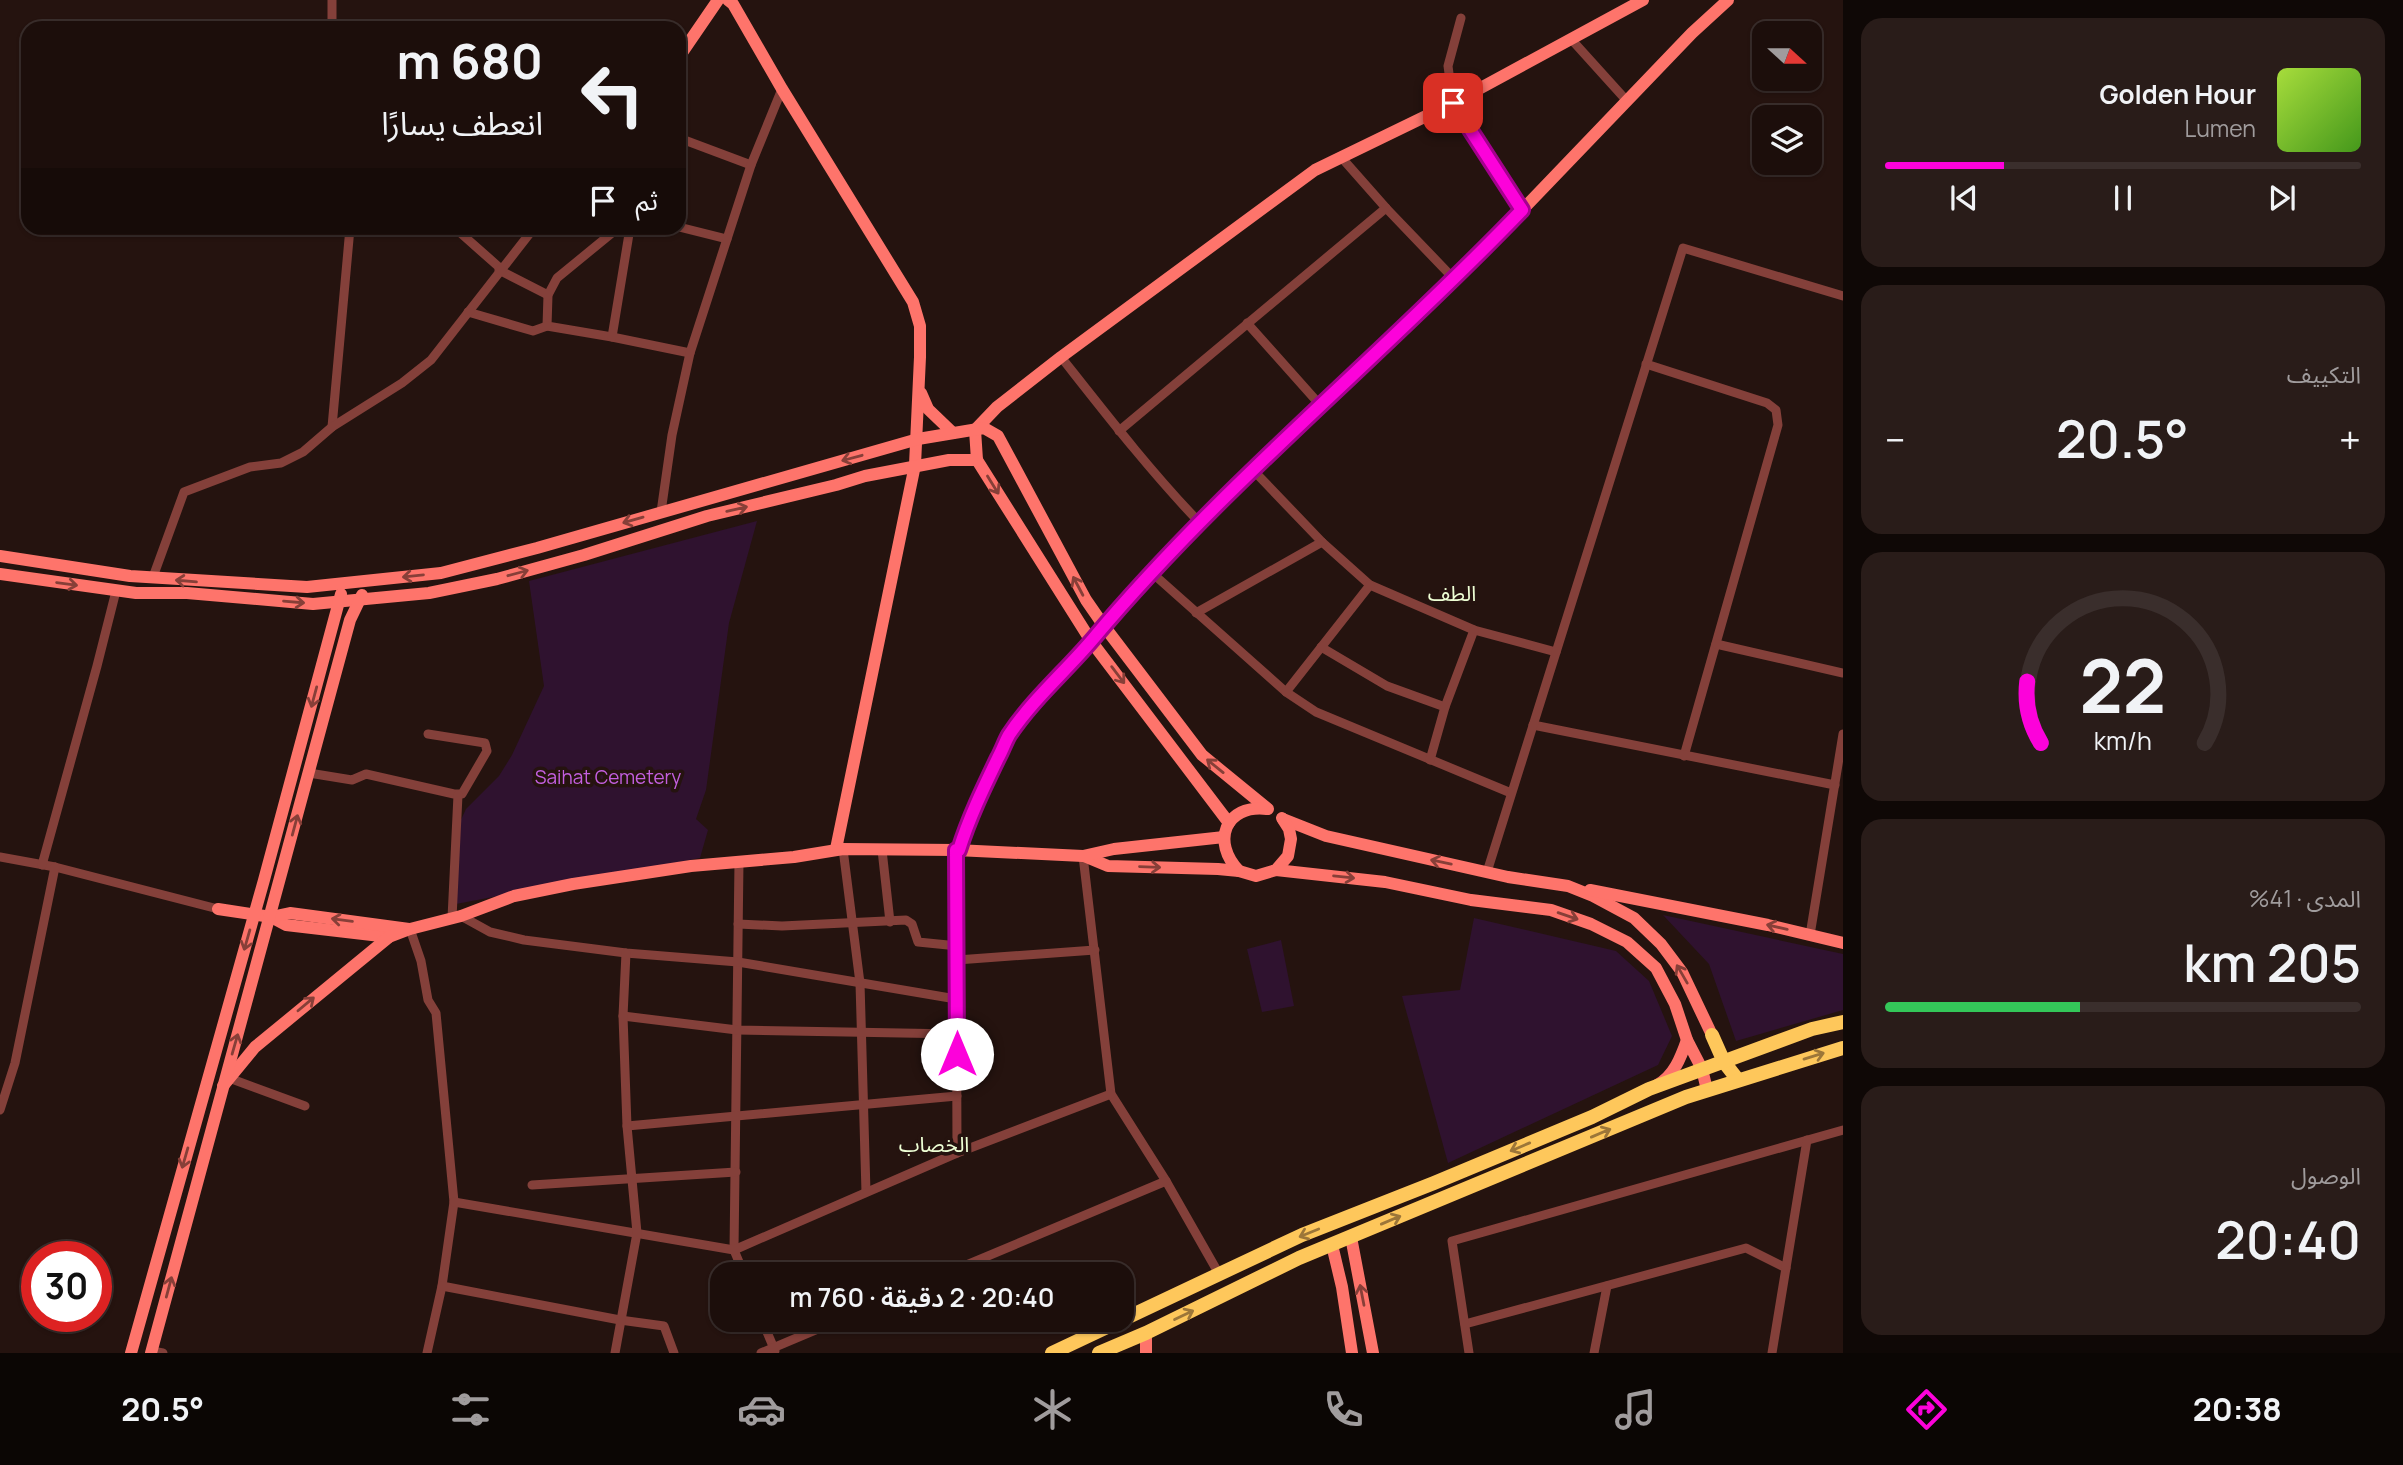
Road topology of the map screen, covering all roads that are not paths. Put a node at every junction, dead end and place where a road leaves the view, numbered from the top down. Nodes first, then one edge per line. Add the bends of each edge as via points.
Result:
1 (332, 0) edge
2 (718, 0) edge
3 (728, 0) edge
4 (1643, 0) edge
5 (1728, 0) edge
6 (1461, 18) dead end
7 (332, 21) edge
8 (1571, 39) junction
9 (686, 47) edge
10 (782, 89) junction
11 (1627, 101) junction
12 (1453, 103) junction
13 (686, 141) edge
14 (1341, 157) junction
15 (751, 165) junction
16 (1386, 208) junction
17 (1522, 210) junction
18 (686, 229) edge
19 (349, 235) edge
20 (463, 235) edge
21 (528, 235) edge
22 (609, 235) edge
23 (630, 235) edge
24 (727, 239) junction
25 (500, 269) junction
26 (1454, 280) junction
27 (548, 295) junction
28 (1843, 296) edge
29 (468, 312) junction
30 (1247, 323) junction
31 (547, 326) junction
32 (612, 337) junction
33 (690, 354) junction
34 (1061, 357) junction
35 (1646, 365) junction
36 (920, 392) junction
37 (1321, 406) junction
38 (332, 427) junction
39 (975, 430) junction
40 (1119, 431) junction
41 (953, 433) junction
42 (918, 439) junction
43 (977, 460) junction
44 (915, 465) junction
45 (1253, 470) junction
46 (661, 512) junction
47 (1200, 523) junction
48 (1322, 542) junction
49 (0, 556) edge
50 (1151, 572) junction
51 (0, 574) edge
52 (153, 577) junction
53 (368, 581) junction
54 (344, 583) junction
55 (1370, 584) junction
56 (116, 591) junction
57 (360, 599) junction
58 (339, 600) junction
59 (1196, 613) junction
60 (1104, 626) junction
61 (1474, 629) junction
62 (1091, 641) junction
63 (1716, 644) junction
64 (1321, 647) junction
65 (1556, 652) junction
66 (1843, 673) edge
67 (1286, 692) junction
68 (1445, 707) junction
69 (1533, 725) junction
70 (428, 734) dead end
71 (1843, 734) edge
72 (1685, 755) junction
73 (1430, 760) junction
74 (309, 773) junction
75 (1835, 785) junction
76 (1511, 793) junction
77 (458, 795) junction
78 (1268, 809) junction
79 (1283, 819) junction
80 (1229, 823) junction
81 (1224, 837) junction
82 (839, 849) junction
83 (882, 850) junction
84 (957, 850) junction
85 (1083, 856) junction
86 (0, 857) edge
87 (739, 862) junction
88 (42, 865) junction
89 (55, 867) junction
90 (1276, 870) junction
91 (1239, 871) junction
92 (1487, 872) junction
93 (1568, 886) junction
94 (218, 909) joint
95 (254, 914) junction
96 (457, 917) junction
97 (271, 918) junction
98 (890, 922) junction
99 (854, 923) junction
100 (738, 924) junction
101 (410, 929) junction
102 (1810, 935) junction
103 (389, 937) junction
104 (1843, 943) edge
105 (958, 946) junction
106 (1095, 950) junction
107 (626, 953) junction
108 (957, 960) junction
109 (738, 962) junction
110 (860, 983) junction
111 (956, 999) junction
112 (623, 1016) junction
113 (1843, 1021) edge
114 (737, 1030) junction
115 (862, 1032) junction
116 (957, 1034) junction
117 (1712, 1035) joint
118 (1687, 1040) junction
119 (1843, 1048) edge
120 (1724, 1062) junction
121 (1702, 1069) junction
122 (1738, 1080) junction
123 (226, 1082) junction
124 (1649, 1089) junction
125 (1707, 1090) junction
126 (1111, 1094) junction
127 (957, 1096) junction
128 (865, 1103) junction
129 (305, 1106) dead end
130 (0, 1110) edge
131 (734, 1115) junction
132 (627, 1126) junction
133 (1843, 1130) edge
134 (1807, 1140) junction
135 (957, 1153) junction
136 (736, 1171) junction
137 (632, 1178) junction
138 (1166, 1181) junction
139 (532, 1185) dead end
140 (866, 1192) junction
141 (454, 1202) junction
142 (637, 1233) junction
143 (1351, 1237) junction
144 (1332, 1245) junction
145 (734, 1250) junction
146 (739, 1262) edge
147 (974, 1262) edge
148 (1786, 1268) junction
149 (1219, 1274) junction
150 (442, 1286) junction
151 (1606, 1286) junction
152 (620, 1321) junction
153 (1465, 1324) junction
154 (767, 1332) edge
155 (813, 1332) edge
156 (1146, 1333) junction
157 (1122, 1348) edge
158 (774, 1350) edge
159 (155, 1352) edge
160 (131, 1353) edge
161 (427, 1353) edge
162 (615, 1353) edge
163 (674, 1353) edge
164 (761, 1353) edge
165 (1052, 1353) edge
166 (1099, 1353) edge
167 (1146, 1353) edge
168 (1352, 1353) edge
169 (1373, 1353) edge
170 (1469, 1353) edge
171 (1594, 1353) edge
172 (1772, 1353) edge

1 - 7 street
2 - 9 main road
3 - 10 main road
4 - 8 main road
5 - 11 main road
6 - 12 street via 1448,66
8 - 11 street
8 - 12 main road
10 - 15 street
10 - 36 main road via 913,302 920,326
11 - 17 main road
12 - 14 main road
12 - 17 street
13 - 15 street
14 - 16 street
14 - 34 main road via 1315,170
15 - 24 street
16 - 26 street
16 - 30 street
17 - 26 main road
18 - 24 street
19 - 38 street
20 - 25 street
21 - 25 street
22 - 27 street via 557,278
23 - 32 street
24 - 33 street
25 - 27 street
25 - 29 street
26 - 37 main road
27 - 31 street
28 - 35 street via 1682,248
29 - 31 street via 533,331
29 - 38 street via 432,360
30 - 37 street
30 - 40 street
31 - 32 street
32 - 33 street
33 - 46 street
34 - 39 main road
34 - 40 street
35 - 63 street via 1767,403 1776,410 1778,425
35 - 65 street
36 - 41 main road via 928,409
36 - 42 main road
37 - 45 main road
38 - 52 street via 303,452 281,463 250,467 184,492
39 - 41 main road
39 - 43 main road
60 -> 39 main road via 998,436 984,428
40 - 47 street
41 - 42 main road
42 - 44 main road
42 -> 46 main road
43 - 44 main road
43 -> 62 main road
57 -> 44 main road via 429,593 497,579 707,516
44 - 82 main road
45 - 47 main road
45 - 48 street
46 -> 53 main road via 440,573
47 - 50 main road
48 - 55 street
48 - 59 street
49 - 52 main road
50 - 59 street
50 - 60 main road
51 -> 56 main road
54 -> 52 main road via 307,587
53 - 54 main road
53 - 57 main road
54 - 58 main road
55 - 61 street
55 - 64 street
56 -> 58 main road via 313,604
56 - 88 street
57 - 58 main road
57 - 74 main road via 350,620
58 -> 95 main road
59 - 67 street
60 - 62 main road
78 -> 60 main road via 1202,755
61 - 65 street
61 - 68 street
62 -> 80 main road
62 - 84 main road via 1008,736
63 - 66 street
63 - 72 street
64 - 67 street
64 - 68 street via 1387,686
65 - 69 street
67 - 73 street via 1316,712
68 - 73 street
69 - 72 street
69 - 76 street
70 - 77 street via 481,741 487,747
71 - 75 street
72 - 75 street
73 - 76 street
74 - 77 street via 352,779 366,774
97 -> 74 main road
75 - 102 street
76 - 92 street
77 - 96 street
78 - 79 main road
78 - 80 main road via 1241,812
79 - 90 main road via 1291,839 1288,856
92 -> 79 main road via 1326,836
80 - 81 main road
81 - 85 main road
81 - 91 main road via 1228,859
82 - 83 main road
82 - 87 main road
82 - 99 street
83 - 84 main road
83 - 98 street
84 - 85 main road
84 - 105 street
85 -> 91 main road via 1108,866
85 - 106 street
86 - 88 street
87 - 96 main road via 573,884 514,896
87 - 100 street
88 - 89 street
89 - 94 street
89 - 130 street via 18,1051
90 - 91 main road via 1256,876
90 -> 118 main road via 1385,882 1551,910 1591,924 1627,942 1657,968
92 - 93 main road
102 -> 93 main road
117 -> 93 main road via 1682,972 1661,944 1634,918
94 - 95 main road
95 - 97 main road
95 -> 160 main road
96 - 101 main road
96 - 107 street via 489,932 524,940
101 -> 97 main road via 290,913
97 - 103 main road via 286,925
123 -> 97 main road
98 - 99 street
98 - 105 street via 910,922 921,943
99 - 100 street
99 - 110 street
100 - 109 street
101 - 103 main road
101 - 141 street via 428,1000 436,1013
102 - 104 main road
123 -> 103 main road via 255,1047
105 - 108 street
106 - 108 street
106 - 126 street
107 - 109 street
107 - 112 street
108 - 111 street
109 - 110 street
109 - 114 street
110 - 111 street
110 - 115 street
111 - 116 street
112 - 114 street
112 - 132 street
113 - 120 main road
114 - 115 street
114 - 131 street
115 - 116 street
115 - 128 street
116 - 127 street
117 - 120 main road
118 - 121 main road
118 - 124 main road via 1678,1065
122 -> 119 main road
120 - 121 main road
120 - 122 main road
121 - 124 main road
121 - 125 main road
122 - 125 main road
123 - 129 street
159 -> 123 main road
124 -> 149 main road
143 -> 125 main road
126 - 135 street
126 - 138 street
127 - 128 street
127 - 135 street
128 - 131 street
128 - 140 street
131 - 132 street
131 - 136 street
132 - 137 street
133 - 134 street
134 - 148 street
134 - 153 street via 1452,1241
135 - 140 street
136 - 137 street
136 - 145 street
137 - 139 street
137 - 142 street
138 - 147 street
138 - 149 street
140 - 145 street
141 - 142 street
141 - 150 street
142 - 145 street
142 - 152 street
143 - 144 main road
169 -> 143 main road
156 -> 144 main road
144 - 168 main road
145 - 146 street
148 - 151 street via 1746,1248
148 - 172 street
149 - 165 main road
150 - 152 street
150 - 161 street
151 - 153 street
151 - 171 street
152 - 162 street
152 - 163 street via 664,1326
153 - 170 street
154 - 158 street
155 - 158 street
156 - 157 main road
156 - 167 main road
157 - 166 main road
158 - 164 street

